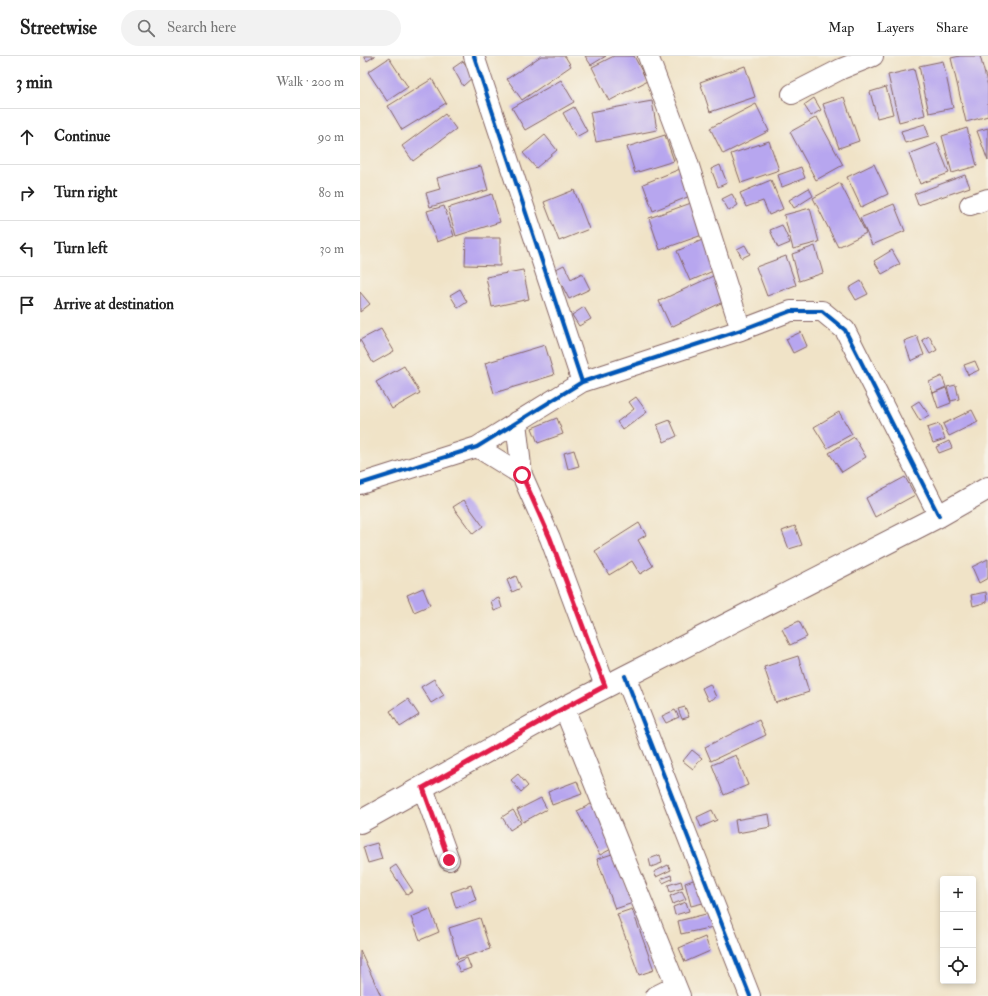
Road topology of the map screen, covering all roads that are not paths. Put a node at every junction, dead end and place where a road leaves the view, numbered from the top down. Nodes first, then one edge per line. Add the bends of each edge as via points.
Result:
1 (474, 56) edge
2 (648, 56) edge
3 (873, 56) edge
4 (792, 94) dead end
5 (988, 199) edge
6 (970, 205) dead end
7 (741, 330) junction
8 (582, 382) junction
9 (516, 422) junction
10 (477, 447) junction
11 (522, 475) junction
12 (362, 478) edge
13 (986, 491) edge
14 (939, 516) junction
15 (625, 676) junction
16 (605, 686) junction
17 (564, 708) junction
18 (423, 788) junction
19 (360, 822) edge
20 (449, 860) dead end
21 (678, 991) edge
22 (656, 996) edge
23 (750, 996) edge

1 - 8 street
2 - 7 street via 687,160
3 - 4 street
5 - 6 street
7 - 8 street
7 - 14 street via 791,311 822,311 845,330
8 - 9 street
9 - 10 street
9 - 11 street
10 - 11 street
10 - 12 street
11 - 16 street via 550,538
13 - 14 main road
14 - 15 main road
15 - 16 main road
15 - 23 street
16 - 17 main road
17 - 18 main road
17 - 21 street
18 - 19 main road
18 - 20 street
21 - 22 street

